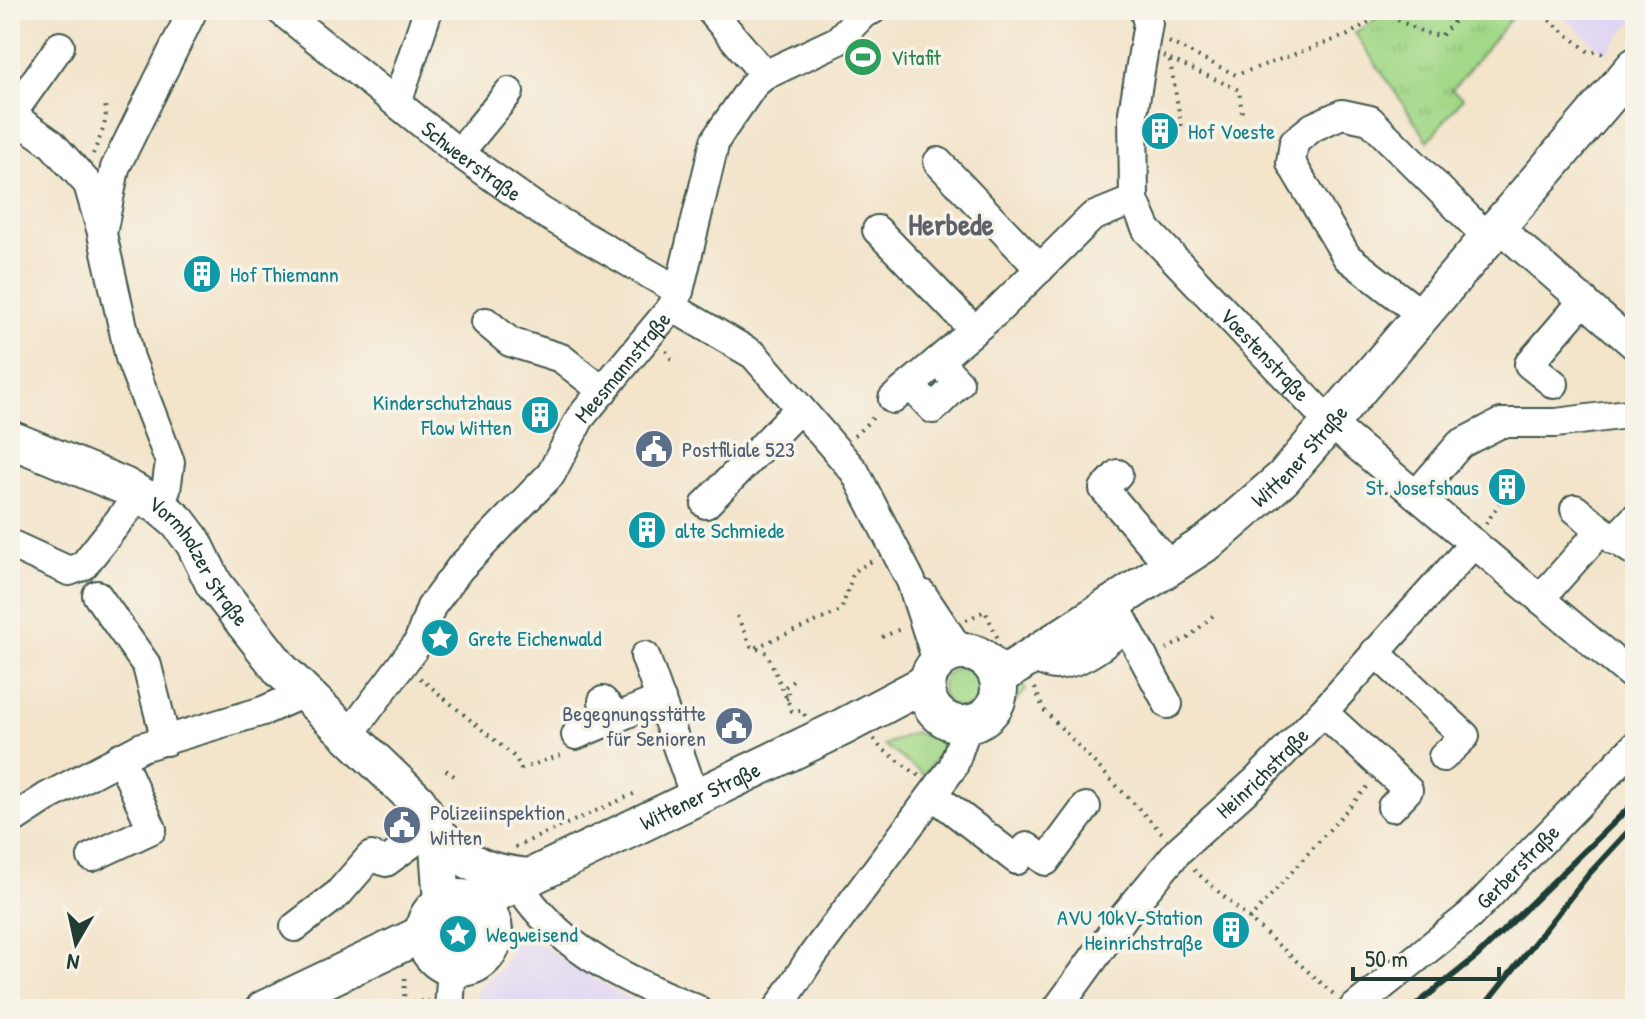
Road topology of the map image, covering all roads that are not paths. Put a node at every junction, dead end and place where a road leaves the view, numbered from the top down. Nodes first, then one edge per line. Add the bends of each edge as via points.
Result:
1 (193, 10) edge
2 (280, 10) edge
3 (428, 10) edge
4 (710, 10) edge
5 (860, 14) edge
6 (1146, 27) edge
7 (60, 46) dead end
8 (1632, 70) edge
9 (765, 75) junction
10 (509, 92) dead end
11 (397, 103) junction
12 (10, 114) edge
13 (459, 153) junction
14 (938, 162) dead end
15 (1134, 200) junction
16 (877, 230) dead end
17 (1492, 231) junction
18 (102, 234) junction
19 (1040, 269) junction
20 (675, 299) junction
21 (1584, 300) junction
22 (1422, 315) junction
23 (486, 322) dead end
24 (974, 330) junction
25 (1635, 346) edge
26 (1554, 384) dead end
27 (603, 391) junction
28 (901, 392) road end
29 (799, 409) junction
30 (1635, 413) edge
31 (1331, 424) junction
32 (10, 439) edge
33 (1118, 474) dead end
34 (1416, 495) junction
35 (149, 500) junction
36 (706, 504) dead end
37 (1575, 509) dead end
38 (1635, 518) edge
39 (1617, 541) edge
40 (1474, 543) junction
41 (10, 544) edge
42 (1171, 567) junction
43 (97, 595) dead end
44 (1540, 599) junction
45 (1120, 614) junction
46 (1375, 652) junction
47 (645, 656) dead end
48 (962, 663) junction
49 (1635, 678) edge
50 (304, 693) junction
51 (661, 699) junction
52 (1168, 704) dead end
53 (1323, 712) junction
54 (968, 723) junction
55 (349, 735) junction
56 (576, 735) dead end
57 (166, 741) junction
58 (1635, 746) edge
59 (120, 757) junction
60 (1443, 757) dead end
61 (935, 793) junction
62 (695, 797) junction
63 (1086, 807) dead end
64 (1392, 807) dead end
65 (10, 821) edge
66 (440, 835) junction
67 (92, 857) dead end
68 (536, 859) junction
69 (471, 907) junction
70 (295, 927) dead end
71 (434, 974) edge
72 (1346, 1004) edge
73 (264, 1009) edge
74 (696, 1009) edge
75 (778, 1009) edge
76 (1057, 1009) edge

1 - 18 street via 115,168
2 - 11 street, Schweerstraße
3 - 11 street
4 - 9 street
5 - 9 street, Meesmannstraße via 837,41
6 - 15 street, Voestenstraße via 1133,113
7 - 12 street
8 - 17 main road, Wittener Straße
9 - 20 street, Meesmannstraße via 715,141
10 - 13 street
11 - 13 street, Schweerstraße
12 - 18 street via 51,143 88,184
13 - 20 street, Schweerstraße
14 - 19 street
15 - 19 street via 1092,217
15 - 31 street, Voestenstraße via 1147,230
16 - 24 street
17 - 21 street
17 - 22 main road, Wittener Straße
17 - 22 street via 1370,120 1342,114 1294,142 1291,163 1347,257
18 - 35 street via 130,358 170,462 166,490
19 - 24 street
20 - 27 street, Meesmannstraße
20 - 29 street, Schweerstraße via 754,355
21 - 25 street
21 - 26 street via 1529,364
22 - 31 main road, Wittener Straße
23 - 27 street via 510,342 561,358
24 - 28 street
27 - 55 street, Meesmannstraße via 580,418 551,474 460,568 431,607 418,643
29 - 36 street
29 - 48 street, Schweerstraße via 855,472 911,581 944,623
30 - 34 street via 1556,423 1501,423 1460,444
31 - 34 street, Voestenstraße
31 - 42 main road, Wittener Straße via 1283,478
32 - 35 main road, Vormholzer Straße
33 - 42 street via 1104,489
34 - 40 street, Voestenstraße
35 - 41 street via 83,566 69,571
35 - 50 main road, Vormholzer Straße via 178,522 243,625
37 - 39 street
38 - 39 street
39 - 44 street
40 - 44 street, Voestenstraße
40 - 46 street, Heinrichstraße
42 - 45 main road, Wittener Straße
43 - 57 street via 147,666
44 - 49 street, Voestenstraße
45 - 48 main road, Wittener Straße via 1045,646
45 - 52 street
46 - 53 street, Heinrichstraße
46 - 60 street via 1465,736
47 - 51 street
48 - 54 main road via 947,720
48 - 54 main road via 996,702
48 - 62 main road, Wittener Straße via 843,734
50 - 55 main road, Vormholzer Straße
50 - 57 street
51 - 56 street via 610,709
51 - 62 street
53 - 64 street via 1408,790
53 - 76 street, Heinrichstraße via 1179,850
54 - 61 street via 962,749
55 - 66 main road, Vormholzer Straße via 418,802
57 - 59 street
58 - 72 street, Gerberstraße via 1469,916
59 - 65 street
59 - 67 street via 152,829
61 - 63 street via 1017,860 1027,847 1046,861
61 - 75 street
62 - 68 main road, Wittener Straße
66 - 68 main road via 475,866 492,873
66 - 69 main road
66 - 70 street via 386,862 371,856 338,894
68 - 69 main road, Wittener Straße
68 - 74 street via 575,947 617,974
69 - 71 main road via 429,914
69 - 71 main road via 492,947 476,964
71 - 73 main road via 304,990

